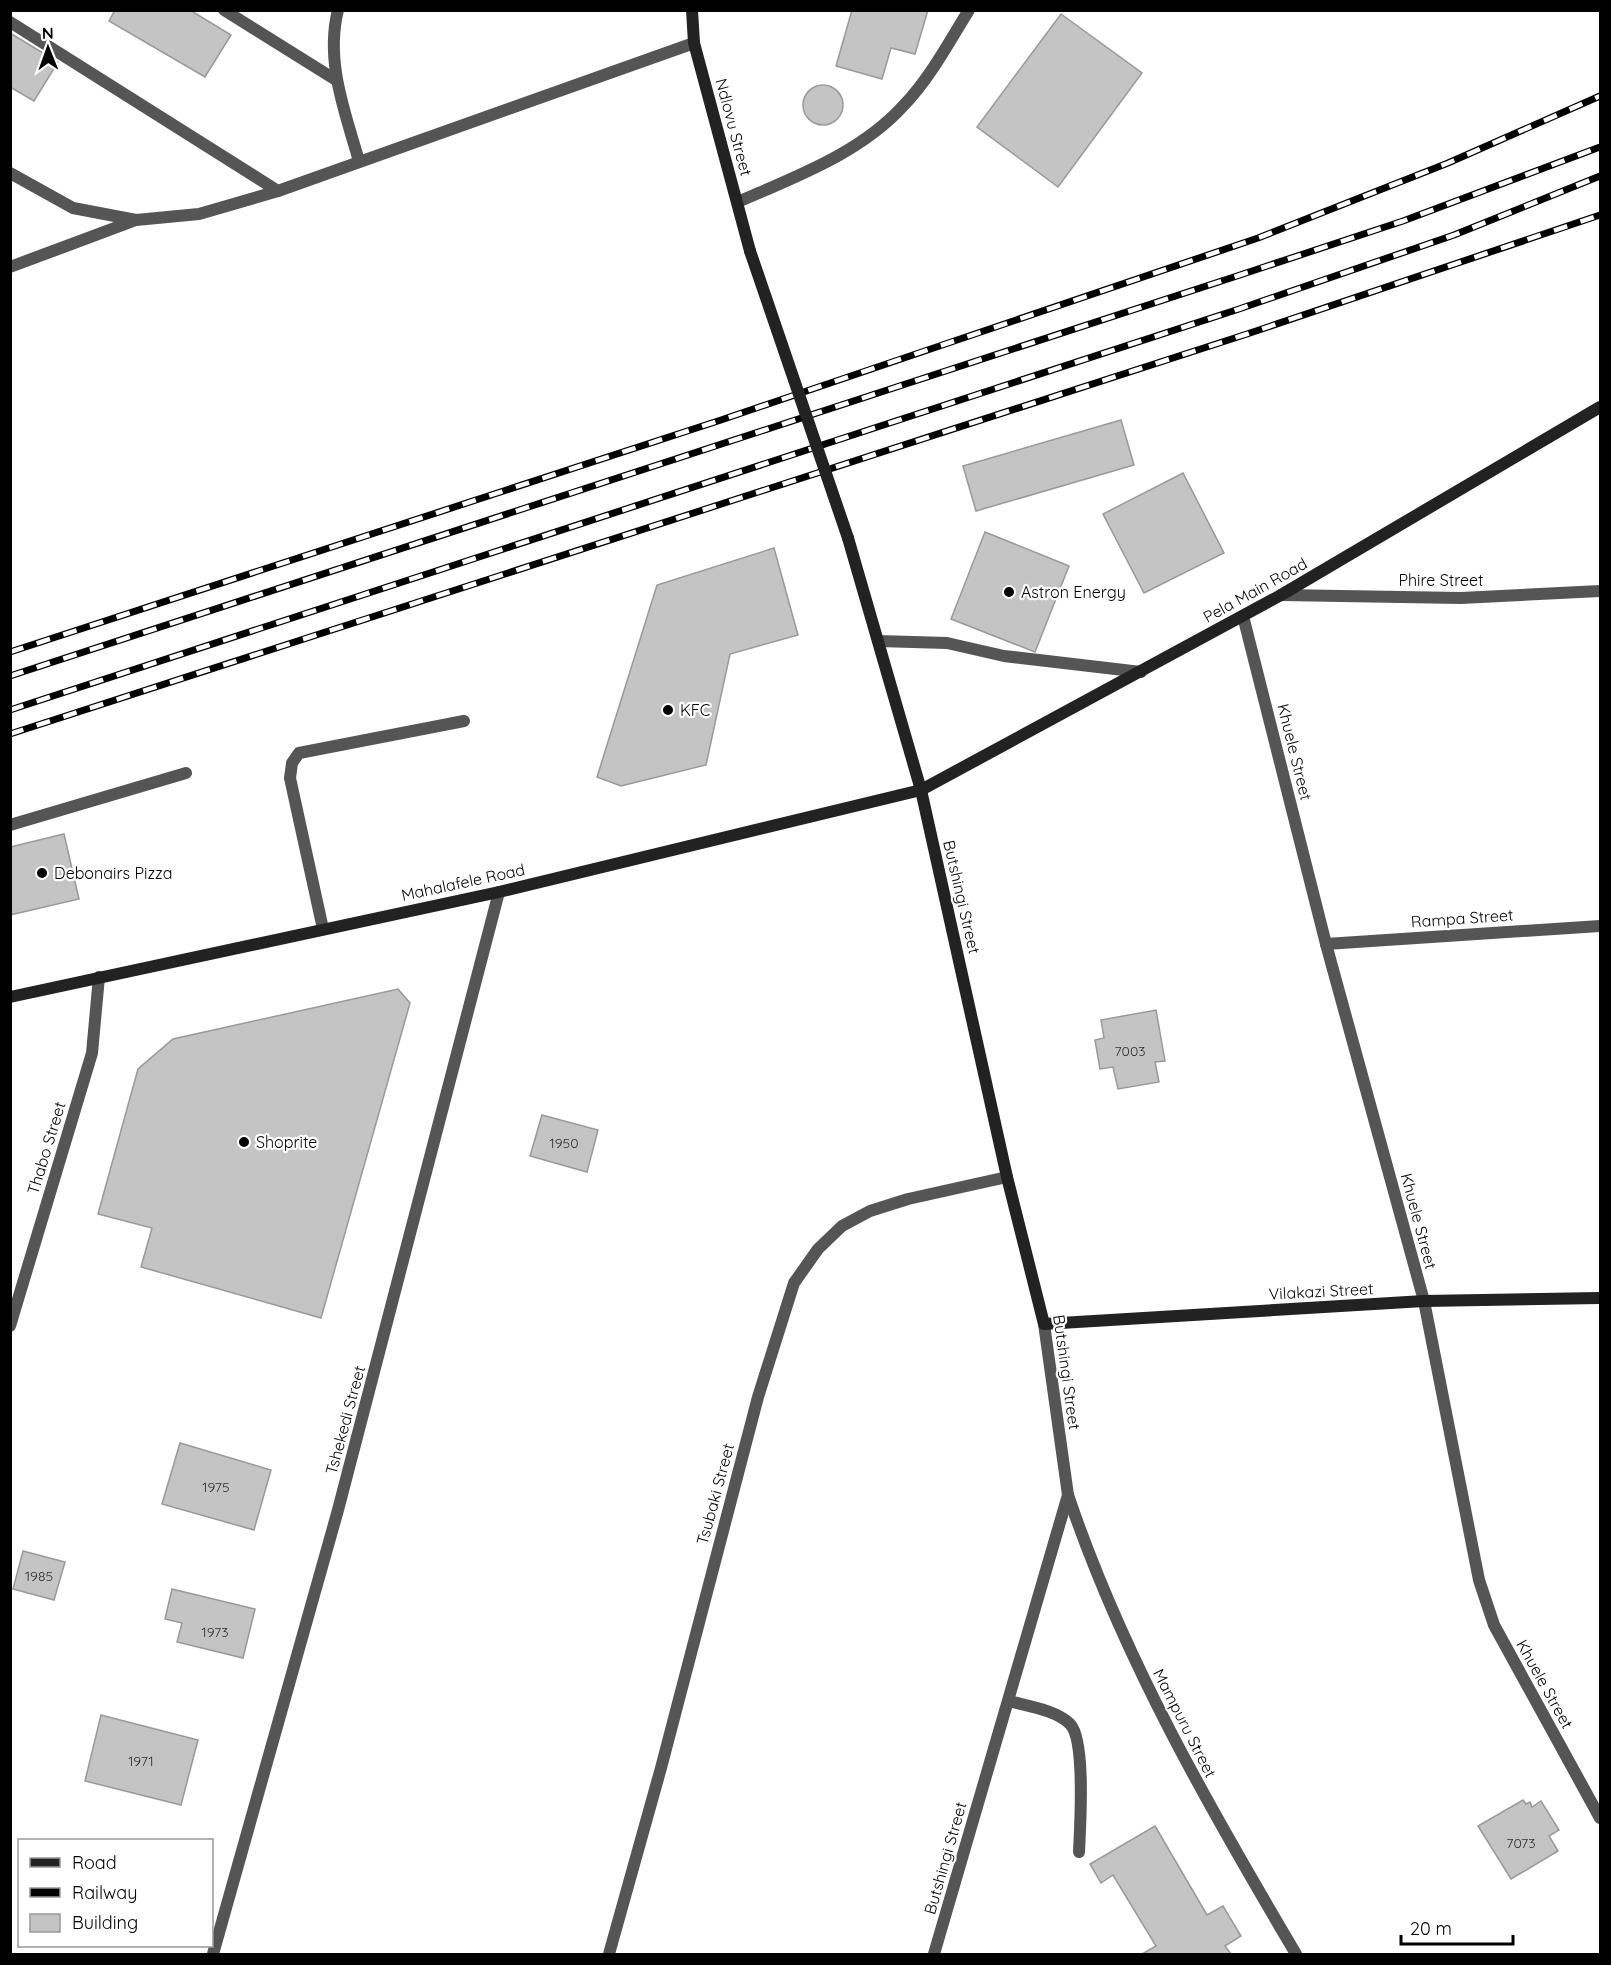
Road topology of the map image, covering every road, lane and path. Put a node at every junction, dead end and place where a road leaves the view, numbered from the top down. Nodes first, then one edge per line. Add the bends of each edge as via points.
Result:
1 (224, 10) edge
2 (338, 10) edge
3 (692, 10) edge
4 (969, 10) edge
5 (10, 22) edge
6 (694, 43) junction
7 (336, 80) junction
8 (359, 161) junction
9 (10, 173) edge
10 (278, 191) junction
11 (738, 202) junction
12 (136, 220) junction
13 (10, 267) edge
14 (1600, 407) edge
15 (848, 538) joint
16 (1600, 591) edge
17 (1281, 595) junction
18 (1244, 616) junction
19 (878, 641) junction
20 (1141, 672) junction
21 (464, 721) dead end
22 (186, 773) dead end
23 (921, 790) junction
24 (10, 825) edge
25 (499, 892) junction
26 (1600, 926) edge
27 (323, 929) junction
28 (1326, 944) junction
29 (99, 977) junction
30 (10, 998) edge
31 (1007, 1178) junction
32 (1600, 1298) edge
33 (1424, 1301) junction
34 (1044, 1324) junction
35 (10, 1326) edge
36 (1068, 1495) junction
37 (1009, 1701) junction
38 (1600, 1818) edge
39 (1079, 1852) dead end
40 (213, 1954) edge
41 (609, 1954) edge
42 (934, 1954) edge
43 (1296, 1954) edge

1 - 7 street
2 - 7 street via 333,29
3 - 6 street, Ndlovu Street
4 - 11 street via 905,105 878,130 802,173
5 - 10 street
6 - 8 street
6 - 11 street, Ndlovu Street
7 - 8 street
8 - 10 street
9 - 12 street via 73,208
10 - 12 street via 199,214
11 - 15 street, Ndlovu Street, bridge via 750,251
12 - 13 street
14 - 17 street, Pela Main Road
15 - 19 street, Butshingi Street
16 - 17 street, Phire Street via 1461,598
17 - 18 street, Pela Main Road
18 - 20 street, Pela Main Road
18 - 28 street, Khuele Street
19 - 20 street via 947,643 1004,656
19 - 23 street, Butshingi Street
20 - 23 street, Pela Main Road
21 - 27 street via 299,753 290,778
22 - 24 street
23 - 25 street, Mahalafele Road
23 - 31 street, Butshingi Street
25 - 27 street, Mahalafele Road
25 - 40 street, Tshekedi Street via 338,1510
26 - 28 street, Rampa Street
27 - 29 street, Mahalafele Road
28 - 33 street, Khuele Street
29 - 30 street, Mahalafele Road
29 - 35 street, Thabo Street via 92,1053
31 - 34 street, Butshingi Street
31 - 41 street, Tsubaki Street via 870,1211 842,1226 818,1249 794,1283 758,1397
32 - 33 street, Vilakazi Street
33 - 34 street, Vilakazi Street
33 - 38 street, Khuele Street via 1485,1602
34 - 36 street, Butshingi Street
36 - 37 street, Butshingi Street
36 - 43 street, Mampuru Street via 1082,1538 1148,1689 1219,1823
37 - 39 street via 1052,1714 1070,1724 1078,1740
37 - 42 street, Butshingi Street

